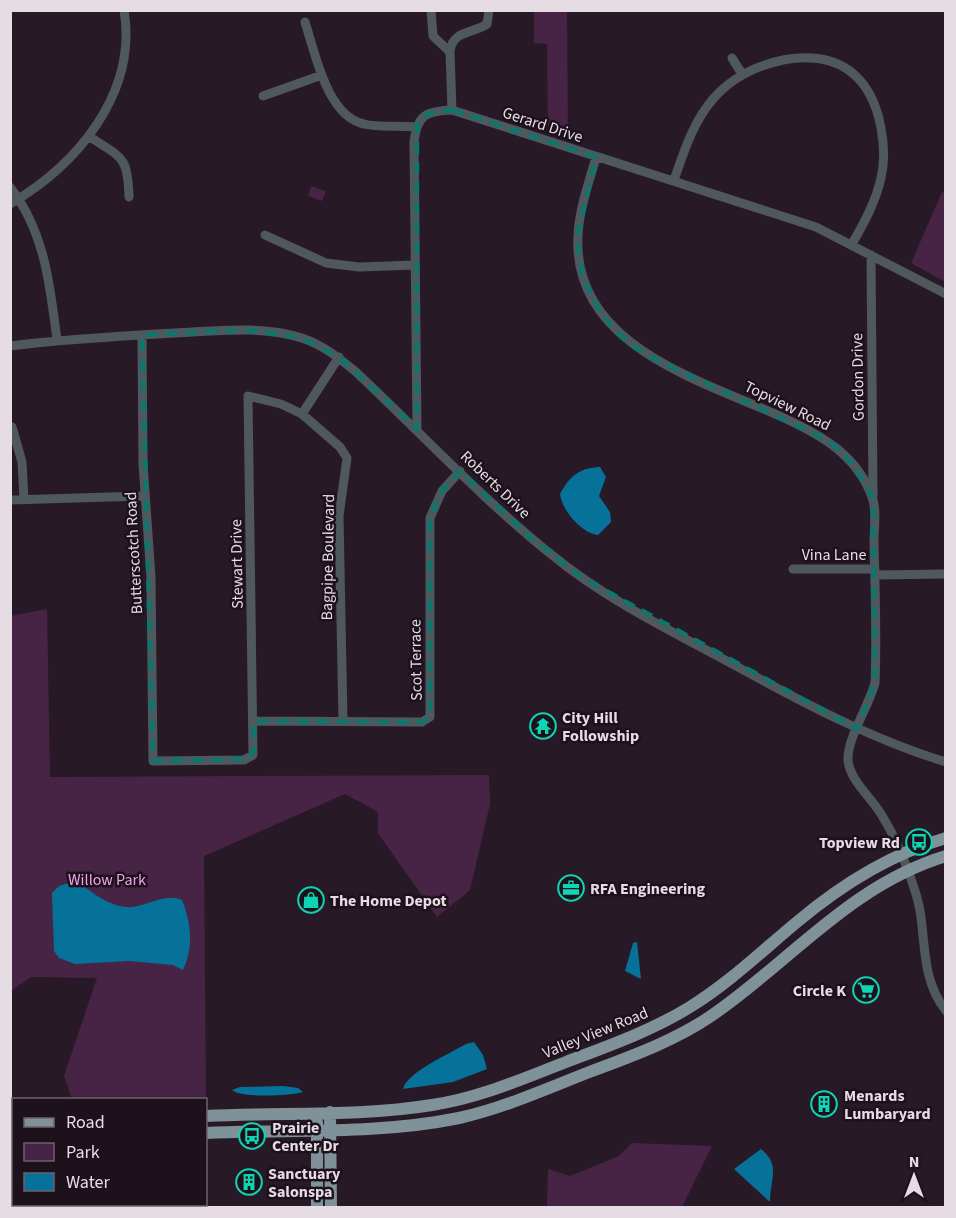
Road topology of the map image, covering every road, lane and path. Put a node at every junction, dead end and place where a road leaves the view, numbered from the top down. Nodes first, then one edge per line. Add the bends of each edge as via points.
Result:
1 (124, 10) edge
2 (431, 10) edge
3 (489, 10) edge
4 (305, 22) dead end
5 (450, 52) junction
6 (732, 58) dead end
7 (742, 74) junction
8 (322, 75) junction
9 (263, 96) dead end
10 (452, 110) junction
11 (416, 127) junction
12 (90, 136) junction
13 (596, 157) junction
14 (674, 180) junction
15 (10, 187) edge
16 (129, 197) dead end
17 (15, 202) edge
18 (265, 235) dead end
19 (852, 244) junction
20 (871, 255) junction
21 (415, 265) junction
22 (945, 294) edge
23 (57, 340) junction
24 (142, 340) junction
25 (10, 346) edge
26 (339, 357) junction
27 (302, 414) junction
28 (12, 427) dead end
29 (417, 429) junction
30 (460, 471) junction
31 (144, 496) junction
32 (873, 498) junction
33 (10, 500) edge
34 (24, 500) junction
35 (793, 569) dead end
36 (875, 572) junction
37 (945, 574) edge
38 (254, 721) junction
39 (343, 721) junction
40 (857, 729) junction
41 (153, 761) joint
42 (945, 762) edge
43 (945, 838) edge
44 (902, 854) junction
45 (945, 856) edge
46 (908, 871) junction
47 (945, 1011) edge
48 (316, 1112) junction
49 (330, 1112) junction
50 (207, 1116) edge
51 (317, 1130) junction
52 (330, 1130) junction
53 (207, 1133) edge
54 (317, 1208) edge
55 (331, 1208) edge

1 - 12 street via 126,36 118,80
2 - 5 street via 433,36
3 - 5 street via 488,24 458,36
4 - 8 street
5 - 10 street
6 - 7 street
7 - 14 street via 704,110
7 - 19 street via 785,60 823,59 849,70 868,91 879,119 884,157 876,194
8 - 9 street
8 - 11 street via 340,110 356,122
10 - 11 street via 429,113
10 - 13 street, Gerard Drive
11 - 21 street
12 - 16 street via 126,165
12 - 17 street via 60,169
13 - 14 street, Gerard Drive
13 - 32 street, Topview Road via 577,238 584,278 602,315 629,344 655,359 828,440 853,464
14 - 19 street, Gerard Drive via 778,213
15 - 17 street
17 - 23 street via 43,253
18 - 21 street via 326,263 359,267
19 - 20 street, Gerard Drive
20 - 22 street, Gerard Drive
20 - 32 street, Gordon Drive
21 - 29 street
23 - 24 street, Roberts Drive
23 - 25 street, Roberts Drive
24 - 26 street, Roberts Drive via 267,332 300,337
24 - 31 street, Butterscotch Road
26 - 27 street
26 - 29 street, Roberts Drive
27 - 38 street, Stewart Drive via 280,403 248,396
27 - 39 street, Bagpipe Boulevard via 341,448 348,465 339,516
28 - 34 street via 22,462
29 - 30 street, Roberts Drive
30 - 39 street, Scot Terrace via 442,491 430,518 430,717 422,722
30 - 40 street, Roberts Drive via 529,536 581,577 694,643
31 - 34 street
31 - 41 street, Butterscotch Road via 150,547
32 - 36 street, Topview Road
33 - 34 street
35 - 36 street, Vina Lane
36 - 37 street
36 - 40 street, Topview Road via 875,683
38 - 39 street, Scot Terrace
38 - 41 street, Stewart Drive via 255,750 249,759
40 - 42 street, Roberts Drive
40 - 44 street, Topview Road via 848,750 850,770 881,813
43 - 44 main road, Valley View Road
44 - 46 street, Topview Road
44 - 49 main road, Valley View Road via 855,878 714,991 661,1024 520,1081 469,1097 432,1105
45 - 46 main road, Valley View Road
46 - 47 street, Topview Road via 920,913 926,967
46 - 52 main road, Valley View Road via 846,906 711,1016 660,1044 477,1113 405,1126
48 - 49 main road, Valley View Road
48 - 50 main road, Valley View Road
48 - 51 main road
49 - 52 main road
51 - 52 main road, Valley View Road
51 - 53 main road, Valley View Road
51 - 54 main road
52 - 55 main road

